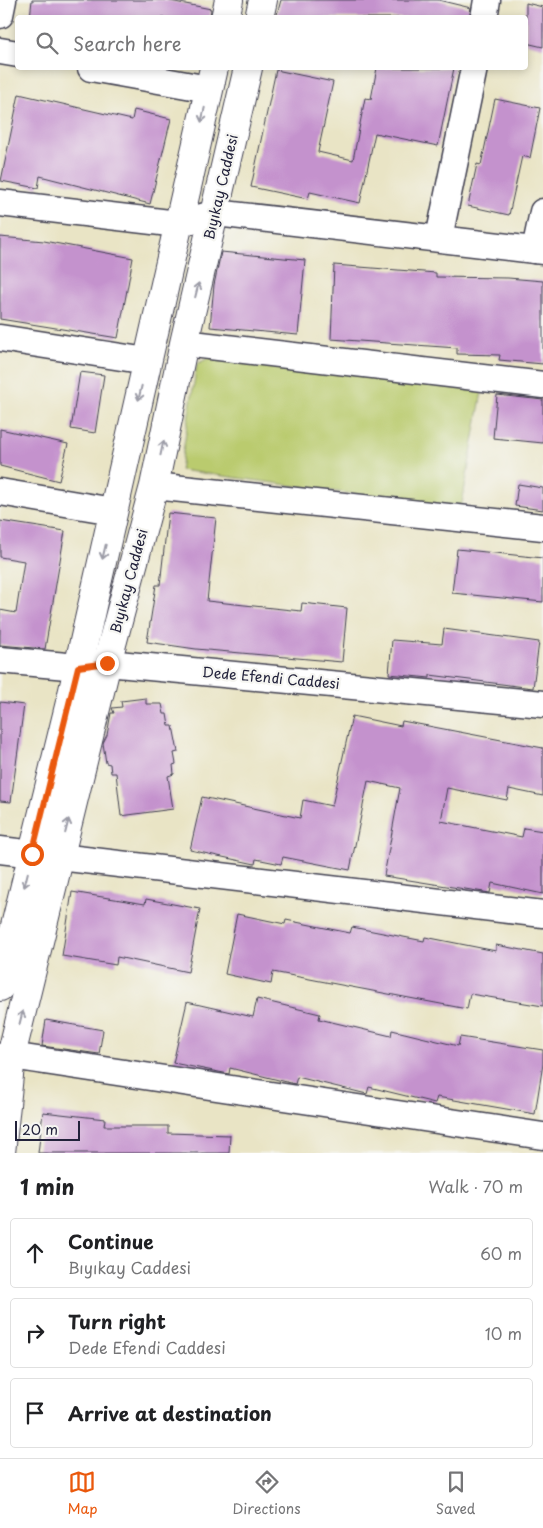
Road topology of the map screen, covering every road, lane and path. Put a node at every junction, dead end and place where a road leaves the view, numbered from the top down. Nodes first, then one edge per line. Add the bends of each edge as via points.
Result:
1 (3, 0) edge
2 (229, 0) edge
3 (263, 0) edge
4 (487, 0) edge
5 (0, 15) edge
6 (226, 15) edge
7 (260, 15) edge
8 (484, 15) edge
9 (0, 51) edge
10 (15, 54) edge
11 (115, 70) edge
12 (248, 70) edge
13 (474, 70) edge
14 (211, 78) edge
15 (0, 203) edge
16 (543, 212) edge
17 (216, 213) junction
18 (178, 224) junction
19 (439, 238) junction
20 (539, 250) edge
21 (0, 338) edge
22 (184, 343) junction
23 (147, 361) junction
24 (543, 385) edge
25 (154, 486) junction
26 (0, 492) edge
27 (113, 511) junction
28 (543, 527) edge
29 (0, 660) edge
30 (107, 663) junction
31 (78, 667) junction
32 (543, 704) edge
33 (0, 850) edge
34 (32, 854) junction
35 (59, 858) junction
36 (543, 914) edge
37 (0, 987) edge
38 (6, 1056) edge
39 (543, 1136) edge
40 (1, 1153) edge

1 - 5 street
2 - 6 street
3 - 7 street
4 - 8 street
9 - 10 street
11 - 14 street
12 - 17 street, Bıyıkay Caddesi
13 - 19 street
14 -> 18 street, Bıyıkay Caddesi
15 - 18 street
16 - 20 street
17 - 18 street
17 - 19 street
22 -> 17 street, Bıyıkay Caddesi
18 - 23 street, Bıyıkay Caddesi
19 - 20 street
21 - 23 street
22 - 24 street
25 -> 22 street, Bıyıkay Caddesi
23 -> 27 street, Bıyıkay Caddesi
25 - 28 street
25 - 30 street, Bıyıkay Caddesi
26 - 27 street
27 -> 31 street, Bıyıkay Caddesi
29 - 31 street, Dede Efendi Caddesi
30 - 31 street, Dede Efendi Caddesi
30 - 32 street, Dede Efendi Caddesi
35 -> 30 street, Bıyıkay Caddesi
31 - 34 street, Bıyıkay Caddesi
33 - 34 street
34 - 35 street
34 -> 37 street, Bıyıkay Caddesi
35 - 36 street
38 -> 35 street, Bıyıkay Caddesi
38 - 39 street
38 - 40 street, Bıyıkay Caddesi

